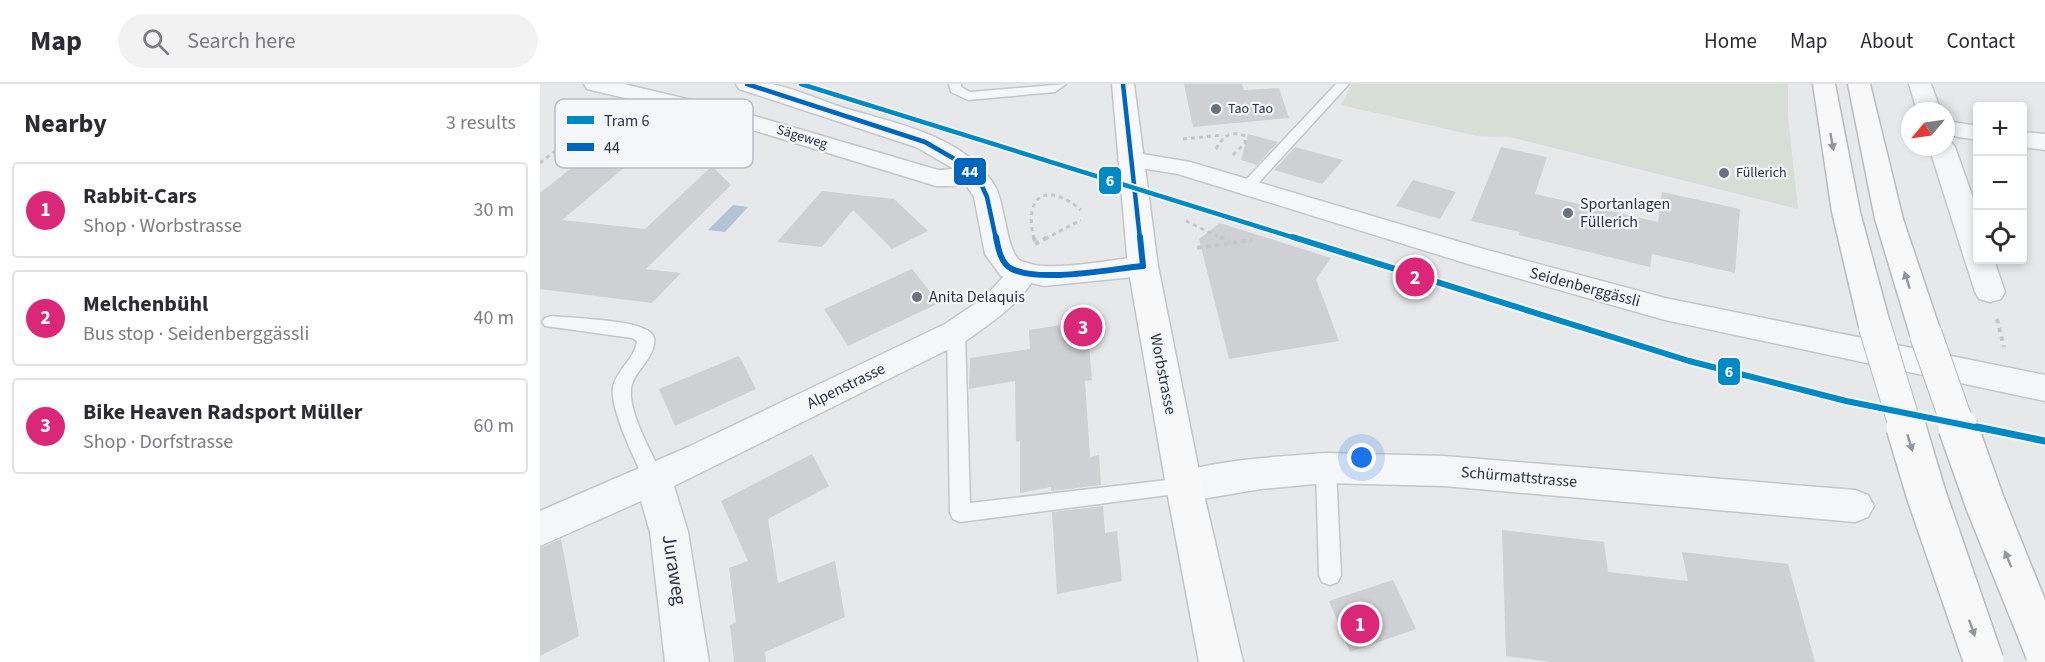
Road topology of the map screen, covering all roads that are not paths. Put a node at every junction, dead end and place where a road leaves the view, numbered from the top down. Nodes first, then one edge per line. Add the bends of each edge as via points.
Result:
1 (595, 84) edge
2 (747, 84) edge
3 (955, 84) edge
4 (1060, 84) edge
5 (1123, 84) edge
6 (1343, 84) edge
7 (1824, 84) edge
8 (1859, 84) edge
9 (1920, 84) edge
10 (662, 99) edge
11 (1926, 102) edge
12 (753, 123) edge
13 (1955, 129) edge
14 (1973, 132) edge
15 (2027, 140) edge
16 (2045, 142) edge
17 (1945, 156) edge
18 (1131, 160) junction
19 (972, 173) junction
20 (1238, 174) junction
21 (1973, 242) edge
22 (1980, 264) edge
23 (1143, 266) junction
24 (1024, 272) junction
25 (1990, 292) road end
26 (551, 322) dead end
27 (956, 332) junction
28 (2045, 388) edge
29 (1326, 468) junction
30 (654, 479) junction
31 (1184, 486) junction
32 (1855, 506) dead end
33 (540, 529) edge
34 (1330, 575) dead end
35 (2045, 652) edge
36 (687, 662) edge
37 (1221, 662) edge
38 (1984, 662) edge

1 - 10 street, Sägeweg
2 - 19 street via 926,142
3 - 4 lane via 955,89 968,96 1055,88
5 - 18 main road, Worbstrasse
6 - 20 lane
7 -> 38 main road, bridge via 1846,212 1875,327 1926,494
35 -> 8 main road, bridge via 1926,335 1889,219
9 - 11 street
12 - 19 street, Sägeweg via 936,178 959,178
13 - 14 street
15 - 16 street
17 - 21 street
18 - 20 street, Seidenberggässli
18 - 23 main road, Worbstrasse
19 - 24 street via 987,197 1002,260
20 - 28 street, Seidenberggässli via 1478,257 1665,309
22 - 25 street
23 - 24 street via 1069,275
23 - 31 main road, Worbstrasse
24 - 27 street, Alpenstrasse via 996,305
26 - 30 lane via 636,332 646,338 646,349 622,386 622,401
27 - 30 street, Alpenstrasse
27 - 31 lane via 960,513
29 - 31 street, Schürmattstrasse
29 - 32 street, Schürmattstrasse via 1444,471
29 - 34 lane
30 - 33 street, Alpenstrasse
30 - 36 street, Juraweg via 669,532
31 - 37 main road, Worbstrasse

